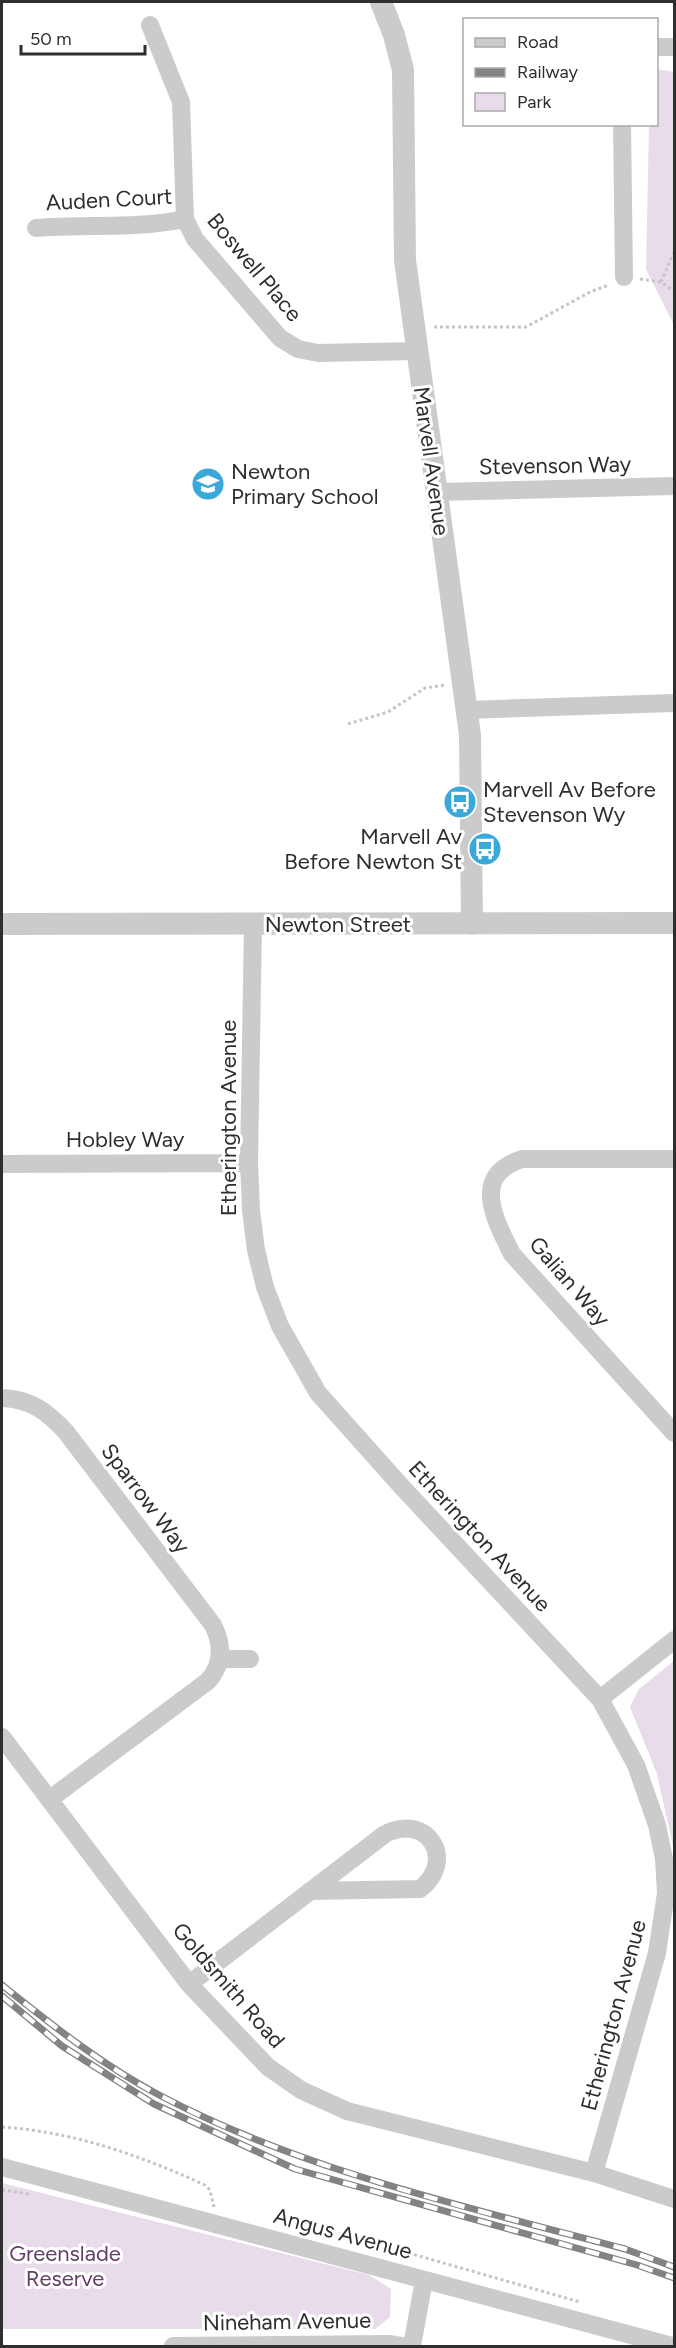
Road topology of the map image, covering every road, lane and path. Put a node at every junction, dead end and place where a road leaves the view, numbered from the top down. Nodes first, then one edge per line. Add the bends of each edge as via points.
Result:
1 (381, 2) edge
2 (150, 25) dead end
3 (658, 47) edge
4 (675, 47) edge
5 (622, 126) edge
6 (185, 219) junction
7 (36, 228) dead end
8 (675, 252) edge
9 (624, 277) junction
10 (661, 282) junction
11 (675, 291) edge
12 (414, 328) junction
13 (417, 351) junction
14 (675, 486) edge
15 (436, 492) junction
16 (450, 684) dead end
17 (675, 703) edge
18 (467, 710) junction
19 (348, 724) dead end
20 (675, 923) edge
21 (2, 924) edge
22 (253, 924) junction
23 (472, 924) junction
24 (675, 1159) edge
25 (249, 1163) junction
26 (2, 1164) edge
27 (2, 1398) edge
28 (675, 1433) edge
29 (675, 1640) edge
30 (220, 1659) junction
31 (250, 1659) dead end
32 (600, 1699) junction
33 (2, 1737) edge
34 (50, 1799) junction
35 (310, 1891) junction
36 (189, 1984) junction
37 (2, 2127) edge
38 (2, 2167) edge
39 (594, 2174) junction
40 (2, 2190) edge
41 (39, 2196) dead end
42 (675, 2199) edge
43 (215, 2212) dead end
44 (283, 2223) dead end
45 (424, 2280) junction
46 (590, 2305) dead end
47 (173, 2346) edge
48 (401, 2346) edge
49 (412, 2346) edge
50 (672, 2346) edge

1 - 12 street, Marvell Avenue via 403,70 405,260
2 - 6 street, Boswell Place via 181,102
3 - 4 street
5 - 9 street
6 - 7 street, Auden Court via 158,225
6 - 13 street, Boswell Place via 195,239 280,339 298,349 318,353
8 - 10 path
9 - 10 path
9 - 12 path via 526,327
10 - 11 path
12 - 13 street, Marvell Avenue
13 - 15 street, Marvell Avenue
14 - 15 street, Stevenson Way
15 - 18 street, Marvell Avenue
16 - 19 path via 425,688 388,712
17 - 18 street
18 - 23 street, Marvell Avenue via 472,765
20 - 23 street, Newton Street
21 - 22 street, Newton Street
22 - 23 street, Newton Street
22 - 25 street, Etherington Avenue
24 - 28 street, Galian Way via 522,1159 507,1164 499,1172 490,1192 512,1254
25 - 26 street, Hobley Way
25 - 32 street, Etherington Avenue via 256,1250 265,1287 280,1326 318,1393
27 - 30 street, Sparrow Way via 30,1403 48,1412 66,1432 213,1625 219,1636
29 - 32 street
30 - 31 street
30 - 34 street via 208,1681
32 - 39 street, Etherington Avenue via 648,1795 664,1858 666,1893 657,1953
33 - 34 street, Goldsmith Road
34 - 36 street, Goldsmith Road
35 - 35 street via 399,1827 424,1833 437,1854 433,1876 420,1889
35 - 36 street
36 - 39 street, Goldsmith Road via 268,2067 324,2103 399,2126
37 - 43 path via 49,2131 149,2160 205,2185
38 - 45 street, Angus Avenue
39 - 42 street, Goldsmith Road
40 - 41 path
44 - 46 path via 335,2232
45 - 49 street
45 - 50 street, Angus Avenue
47 - 48 street, Nineham Avenue

